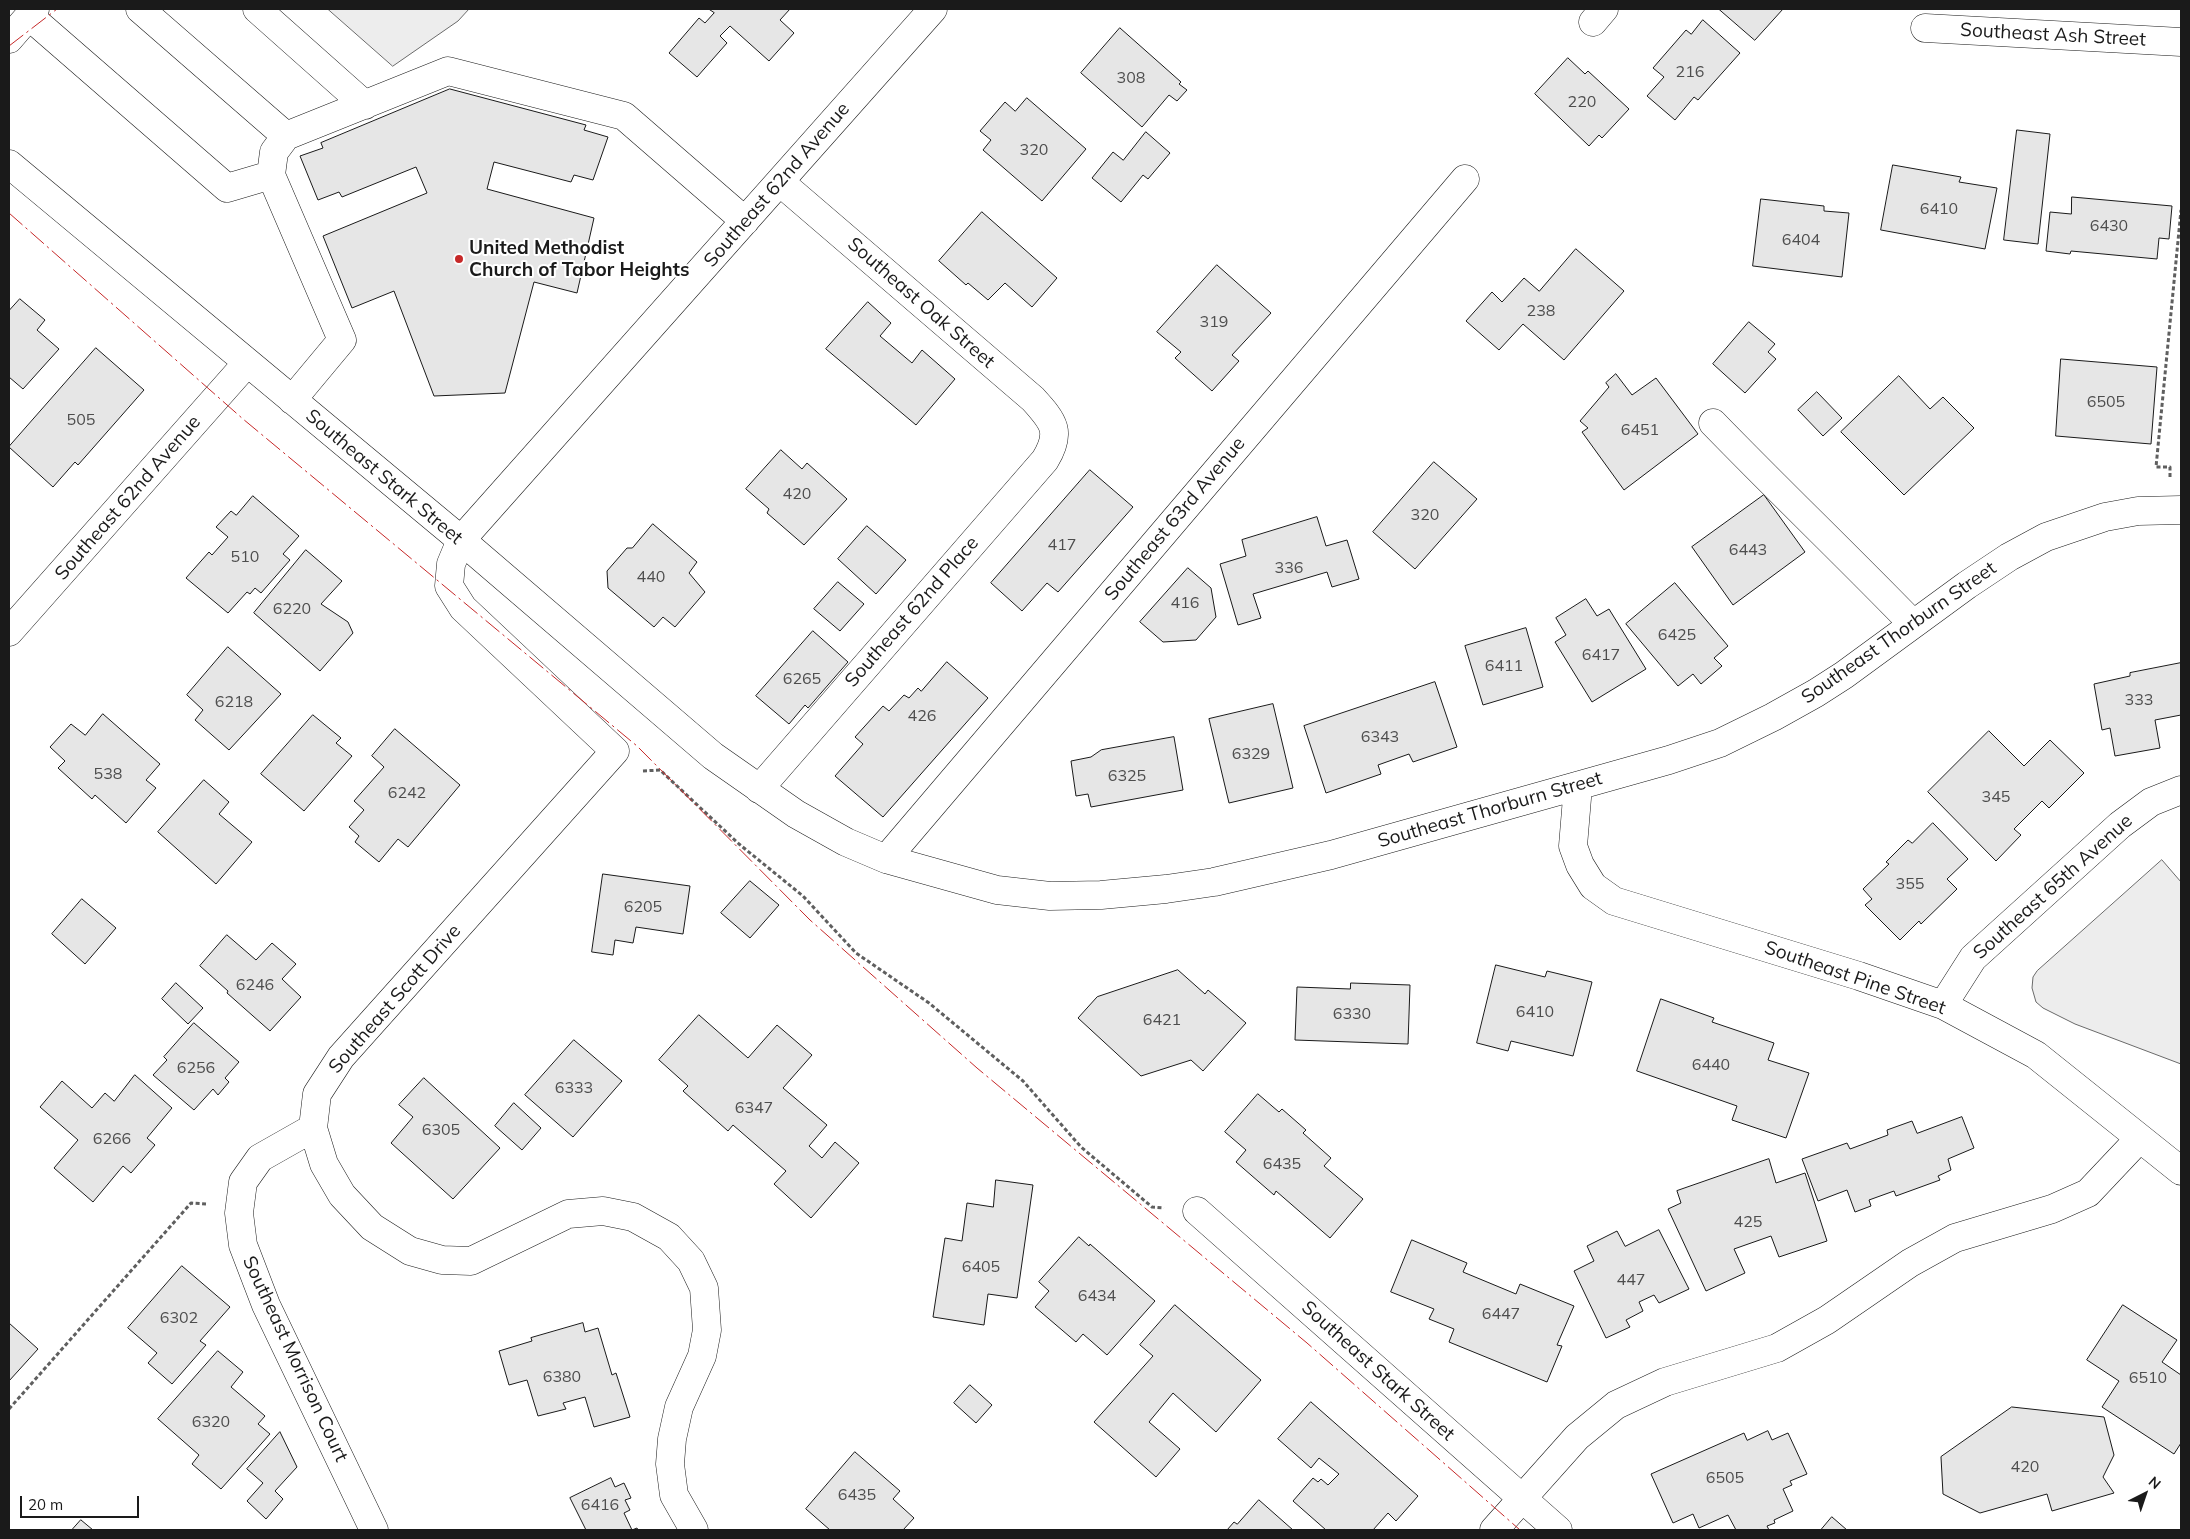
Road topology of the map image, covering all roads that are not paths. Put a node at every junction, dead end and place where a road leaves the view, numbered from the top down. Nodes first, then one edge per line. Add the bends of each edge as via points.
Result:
1 (140, 9) edge
2 (257, 9) edge
3 (932, 9) edge
4 (32, 12) edge
5 (1925, 28) dead end
6 (9, 39) edge
7 (2181, 42) edge
8 (366, 105) junction
9 (286, 136) junction
10 (9, 164) edge
11 (272, 175) junction
12 (1465, 179) dead end
13 (780, 182) junction
14 (745, 222) junction
15 (247, 363) junction
16 (292, 400) junction
17 (1713, 422) dead end
18 (1055, 431) joint
19 (2181, 510) edge
20 (461, 540) junction
21 (1913, 624) junction
22 (9, 632) edge
23 (1578, 786) junction
24 (759, 788) junction
25 (2181, 790) edge
26 (886, 859) junction
27 (1943, 1005) junction
28 (312, 1128) junction
29 (2139, 1139) junction
30 (2181, 1171) edge
31 (1197, 1212) road end
32 (1522, 1498) junction
33 (374, 1530) edge
34 (694, 1530) edge
35 (1494, 1530) edge
36 (1558, 1530) edge

1 - 9 street
2 - 8 street
3 - 13 street, Southeast 62nd Avenue
4 - 6 street
4 - 11 street via 227,188
5 - 7 street, Southeast Ash Street
8 - 9 street
8 - 14 street via 448,71 624,116
9 - 11 street via 274,152
10 - 15 street, Southeast Stark Street
11 - 16 street via 342,340
12 - 26 street, Southeast 63rd Avenue
13 - 14 street, Southeast 62nd Avenue
13 - 18 street, Southeast Oak Street via 1033,399 1046,413
14 - 20 street, Southeast 62nd Avenue
15 - 16 street, Southeast Stark Street
15 - 22 street, Southeast 62nd Avenue
16 - 20 street, Southeast Stark Street
17 - 21 street
18 - 24 street, Southeast 62nd Place via 1054,446 1045,460
19 - 21 street, Southeast Thorburn Street via 2138,511 2105,517 2046,536 2009,557
20 - 24 street, Southeast Stark Street via 706,750
20 - 28 street, Southeast Scott Drive via 451,564 449,586 463,608 615,751 341,1058 317,1094
21 - 23 street, Southeast Thorburn Street via 1844,675 1764,722 1720,743
23 - 26 street, Southeast Thorburn Street via 1294,864 1166,889 1050,896 997,890
23 - 27 street, Southeast Pine Street via 1573,846 1593,886 1614,901
24 - 26 street, Southeast Thorburn Street via 796,814 846,842
25 - 27 street, Southeast 65th Avenue via 2151,802 2120,825 1973,958
27 - 29 street, Southeast Pine Street via 2036,1056
28 - 33 street, Southeast Morrison Court via 260,1158 243,1182 239,1214 243,1245 266,1305
28 - 34 street, Southeast Scott Drive via 324,1164 342,1195 372,1228 410,1251 442,1260 471,1261 568,1214 603,1211 633,1217 669,1237 691,1260 704,1288 707,1330 702,1356 679,1407 670,1464 674,1495
29 - 30 street, Southeast Pine Street
29 - 32 street via 2088,1192 2052,1209 1955,1238 1777,1348 1665,1382 1616,1405 1577,1437
31 - 32 street, Southeast Stark Street
32 - 35 street
32 - 36 street, Southeast Stark Street

